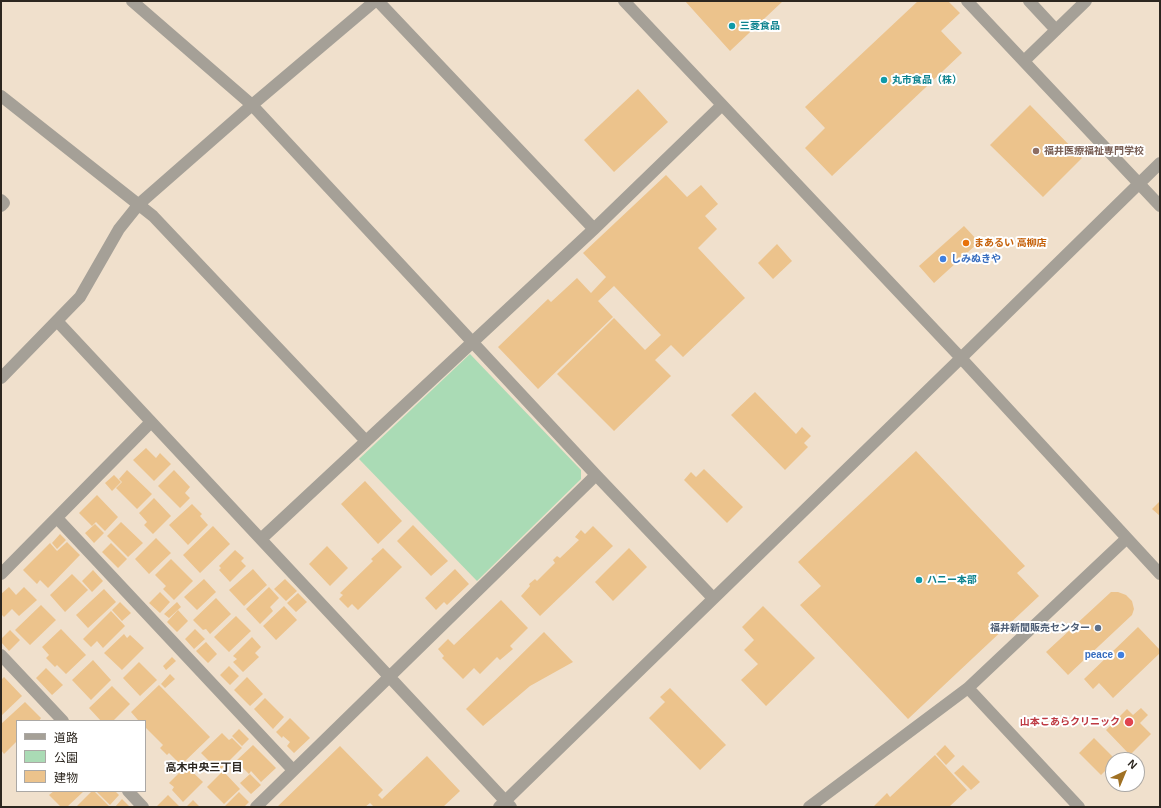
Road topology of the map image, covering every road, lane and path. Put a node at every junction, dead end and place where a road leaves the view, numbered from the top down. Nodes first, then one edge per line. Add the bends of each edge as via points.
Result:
1 (132, 1) edge
2 (375, 1) edge
3 (378, 1) edge
4 (624, 1) edge
5 (968, 1) edge
6 (1029, 1) edge
7 (1086, 1) edge
8 (1056, 30) junction
9 (1024, 61) junction
10 (1, 96) edge
11 (252, 105) junction
12 (722, 105) junction
13 (1160, 163) edge
14 (1139, 183) junction
15 (1, 200) edge
16 (139, 204) junction
17 (1, 206) edge
18 (1160, 206) edge
19 (594, 229) junction
20 (57, 321) junction
21 (472, 342) junction
22 (961, 358) junction
23 (1, 377) edge
24 (151, 422) junction
25 (366, 441) junction
26 (596, 475) junction
27 (57, 518) junction
28 (261, 539) junction
29 (1126, 539) junction
30 (1, 574) edge
31 (1160, 574) edge
32 (713, 598) junction
33 (1, 655) edge
34 (389, 678) junction
35 (968, 688) junction
36 (62, 720) edge
37 (293, 770) junction
38 (129, 792) edge
39 (505, 805) edge
40 (143, 807) edge
41 (256, 807) edge
42 (809, 807) edge
43 (1079, 807) edge

1 - 11 street
2 - 11 street
3 - 19 street
4 - 12 street
5 - 9 street
6 - 8 street
7 - 8 street
8 - 9 street
9 - 14 street
10 - 16 street
11 - 16 street
11 - 21 street
12 - 19 street
12 - 22 street
13 - 14 street
14 - 18 street
14 - 22 street
15 - 17 street via 4,203
16 - 20 street via 119,229 80,297
16 - 25 street
19 - 21 street
20 - 23 street
20 - 24 street
21 - 25 street
21 - 26 street
22 - 29 street
22 - 32 street
24 - 27 street
24 - 28 street
25 - 28 street
26 - 32 street
26 - 34 street
27 - 30 street
27 - 37 street
28 - 34 street
29 - 31 street
29 - 35 street
32 - 39 street
33 - 36 street
34 - 37 street
34 - 39 street
35 - 42 street
35 - 43 street
37 - 41 street
38 - 40 street

